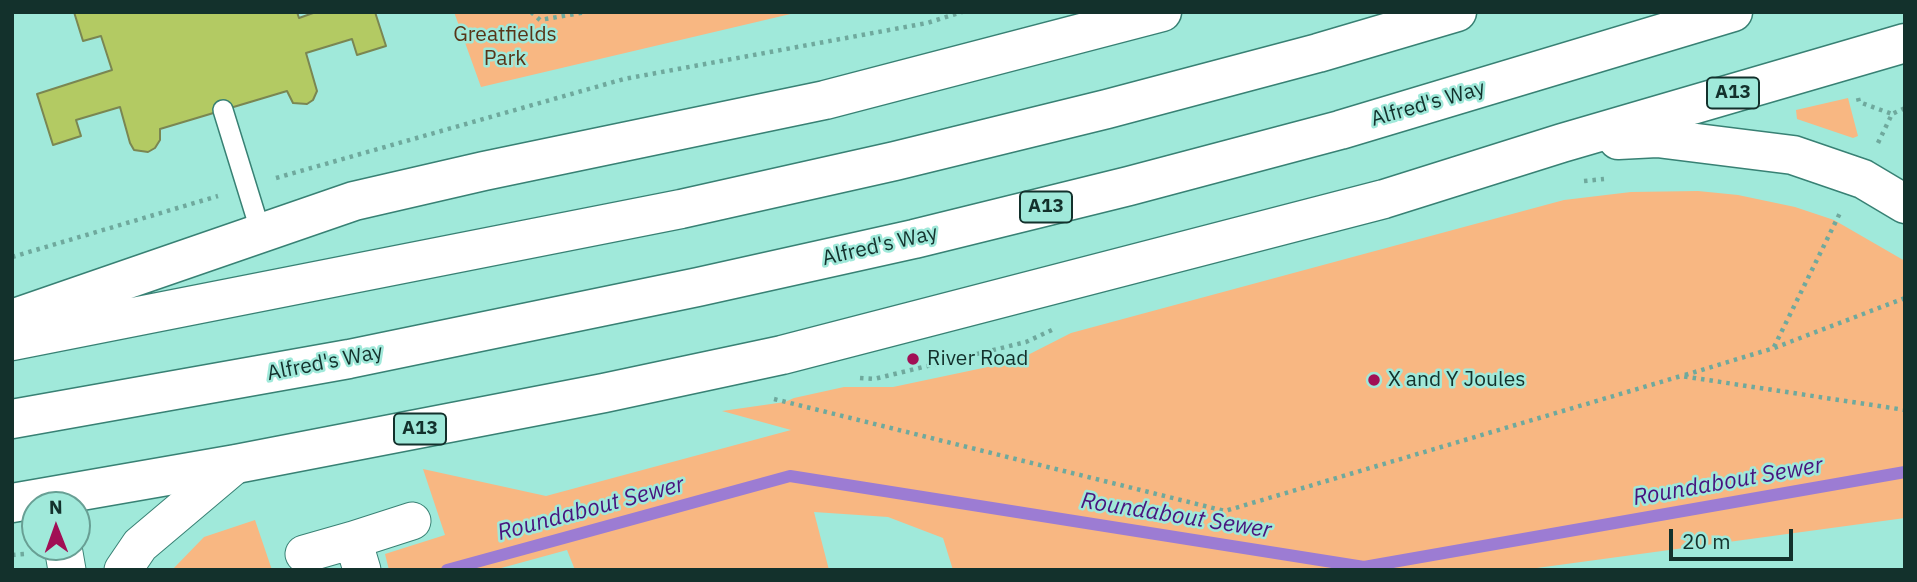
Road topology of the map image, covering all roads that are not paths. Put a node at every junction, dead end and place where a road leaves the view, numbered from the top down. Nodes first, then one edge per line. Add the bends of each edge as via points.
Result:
1 (1162, 12) edge
2 (1457, 12) edge
3 (1733, 12) edge
4 (1905, 43) edge
5 (223, 110) dead end
6 (1562, 143) junction
7 (1905, 204) edge
8 (261, 233) junction
9 (12, 319) edge
10 (12, 341) edge
11 (12, 419) edge
12 (236, 464) junction
13 (91, 491) edge
14 (412, 521) dead end
15 (303, 554) dead end
16 (358, 555) edge
17 (123, 570) edge

1 - 8 highway via 825,100 354,201
2 - 10 highway via 1107,109 895,161 668,212
3 - 11 highway, Alfred's Way / A13 via 1340,130 914,239 349,359
4 - 6 highway, A13
5 - 8 lane
6 - 7 highway, A13 via 1657,138 1793,155 1863,179
6 - 12 highway, A13 via 1384,199 782,355
8 - 9 highway
12 - 13 highway, A13
12 - 17 street via 141,545
14 - 16 street
15 - 16 street

